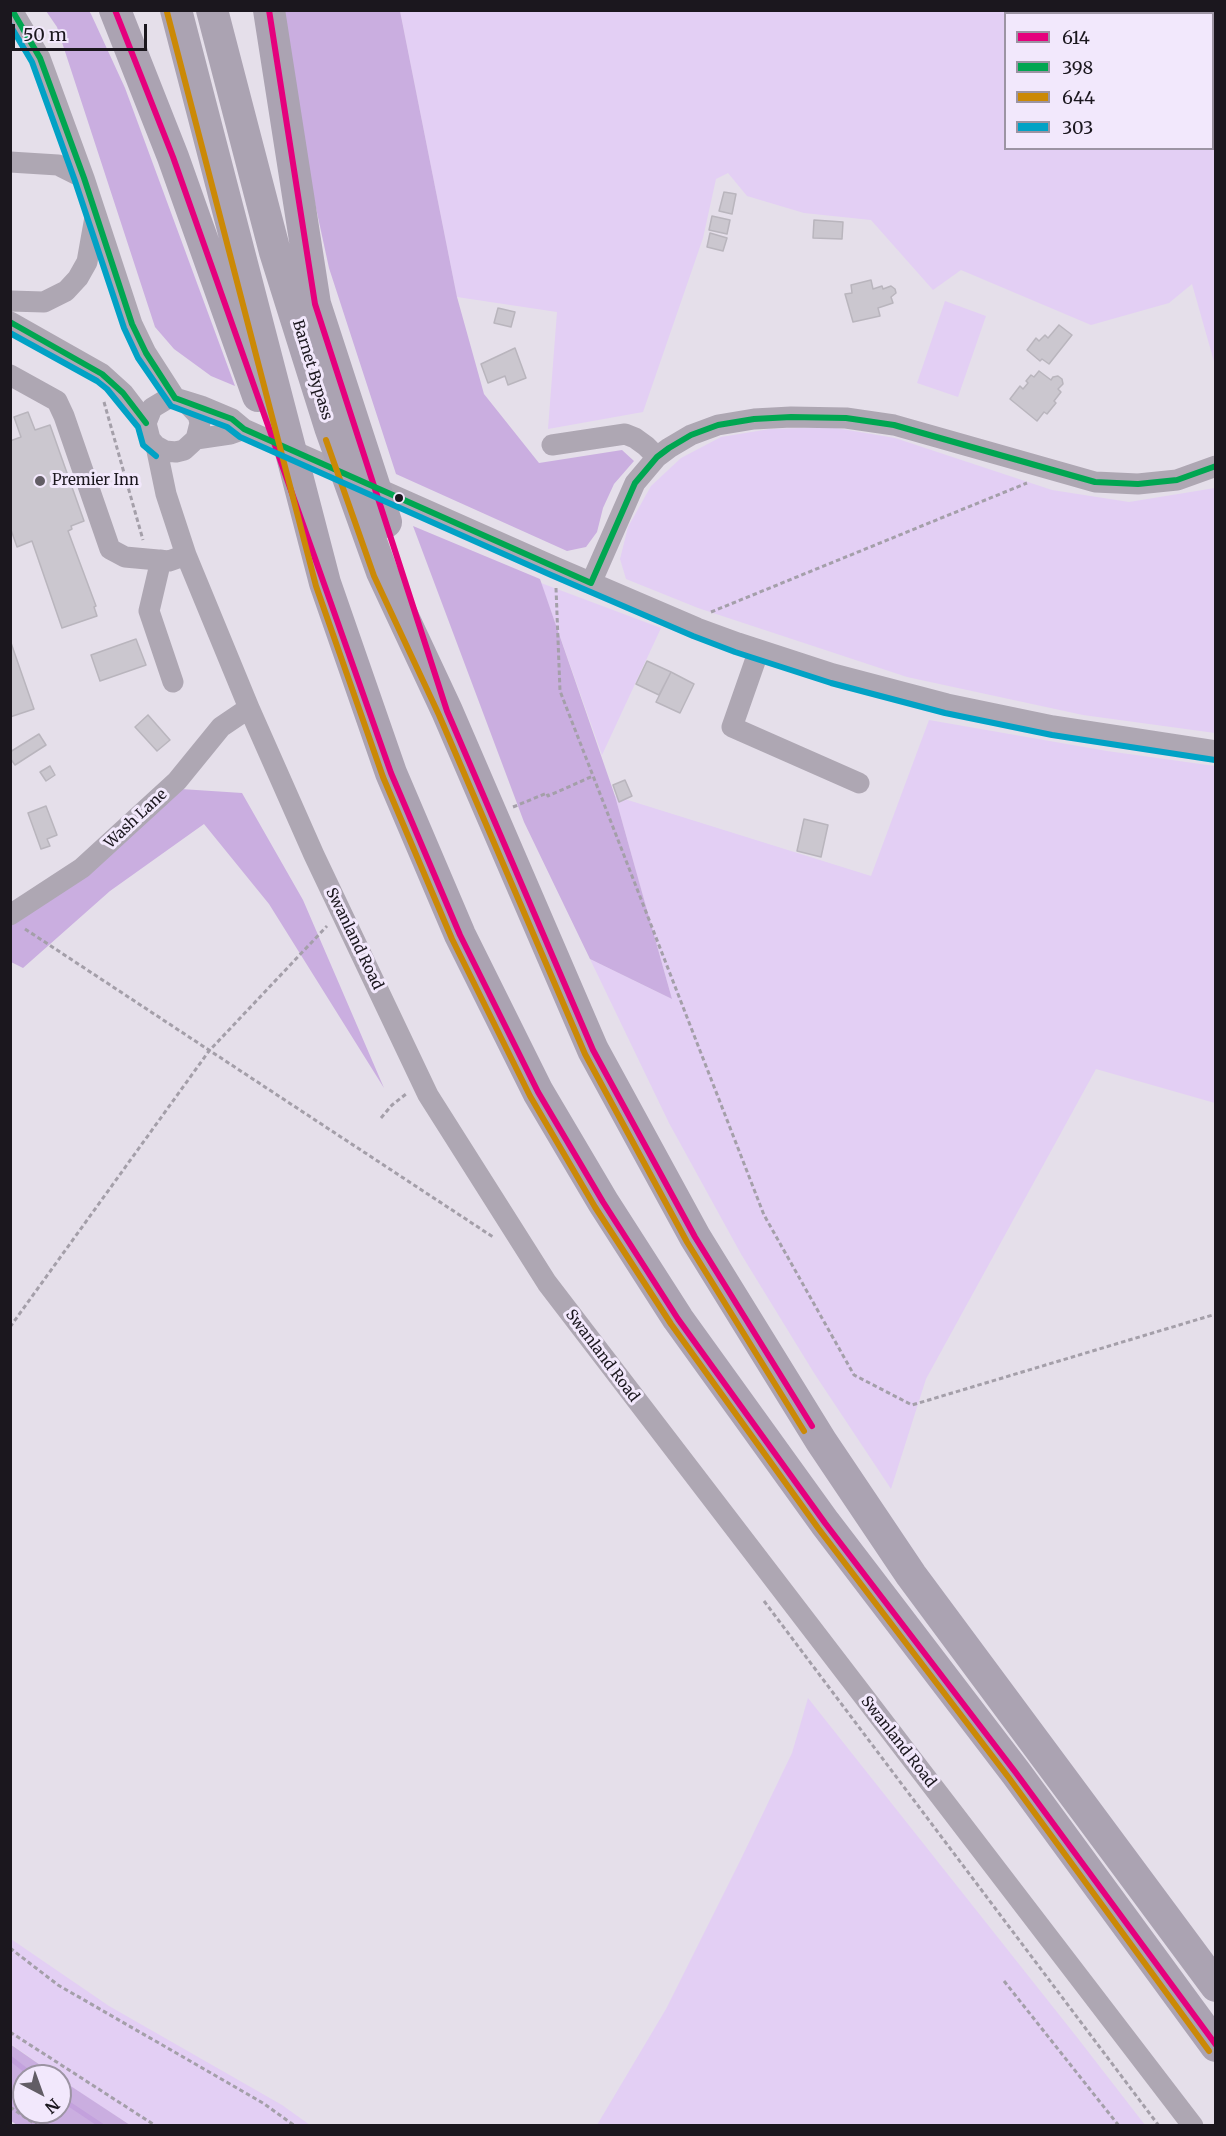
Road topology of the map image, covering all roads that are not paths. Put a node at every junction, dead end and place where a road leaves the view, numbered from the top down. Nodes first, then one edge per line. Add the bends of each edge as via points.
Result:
1 (12, 10) edge
2 (115, 10) edge
3 (176, 10) edge
4 (212, 10) edge
5 (269, 10) edge
6 (10, 162) edge
7 (84, 178) junction
8 (96, 216) junction
9 (10, 301) edge
10 (13, 331) edge
11 (10, 375) edge
12 (180, 400) junction
13 (146, 423) junction
14 (244, 429) junction
15 (196, 439) junction
16 (552, 444) dead end
17 (166, 449) junction
18 (657, 457) junction
19 (1215, 466) edge
20 (186, 555) junction
21 (154, 560) junction
22 (325, 583) junction
23 (591, 583) junction
24 (759, 650) junction
25 (173, 682) dead end
26 (249, 708) junction
27 (447, 711) junction
28 (1215, 750) edge
29 (859, 783) dead end
30 (15, 921) edge
31 (1215, 1986) edge
32 (1215, 2046) edge
33 (1193, 2126) edge

1 - 7 street via 40,58
2 - 22 highway via 173,157
3 - 22 highway
4 - 27 highway, Barnet Bypass via 275,252 330,427 382,572
5 - 27 highway via 315,304
6 - 7 street via 58,165
7 - 8 street
8 - 9 street via 87,262 66,291 44,302
8 - 12 street via 132,324 146,353
10 - 13 street via 113,383
11 - 21 street via 57,401 110,549 125,557
12 - 13 street via 167,399 152,408
12 - 14 street via 232,419
12 - 15 street via 198,415
13 - 17 street via 150,439
14 - 15 street
14 - 23 street
15 - 17 street via 191,446
16 - 18 street via 625,434 636,438
17 - 20 street, Swanland Road via 166,494
18 - 19 street via 691,435 718,425 791,417 894,424 1095,482 1138,484 1176,480
18 - 23 street via 634,483
20 - 21 street via 169,561
20 - 26 street, Swanland Road
21 - 25 street via 149,611
22 - 32 highway via 391,773 460,935 538,1092 603,1202 678,1319 811,1504 1016,1773
23 - 24 street
24 - 28 street via 947,704 1053,726
24 - 29 street via 732,727
26 - 30 street, Wash Lane via 221,727 177,781 89,862
26 - 33 street, Swanland Road via 423,1083 547,1283
27 - 31 highway, Barnet Bypass via 593,1050 696,1237 821,1441 911,1575

